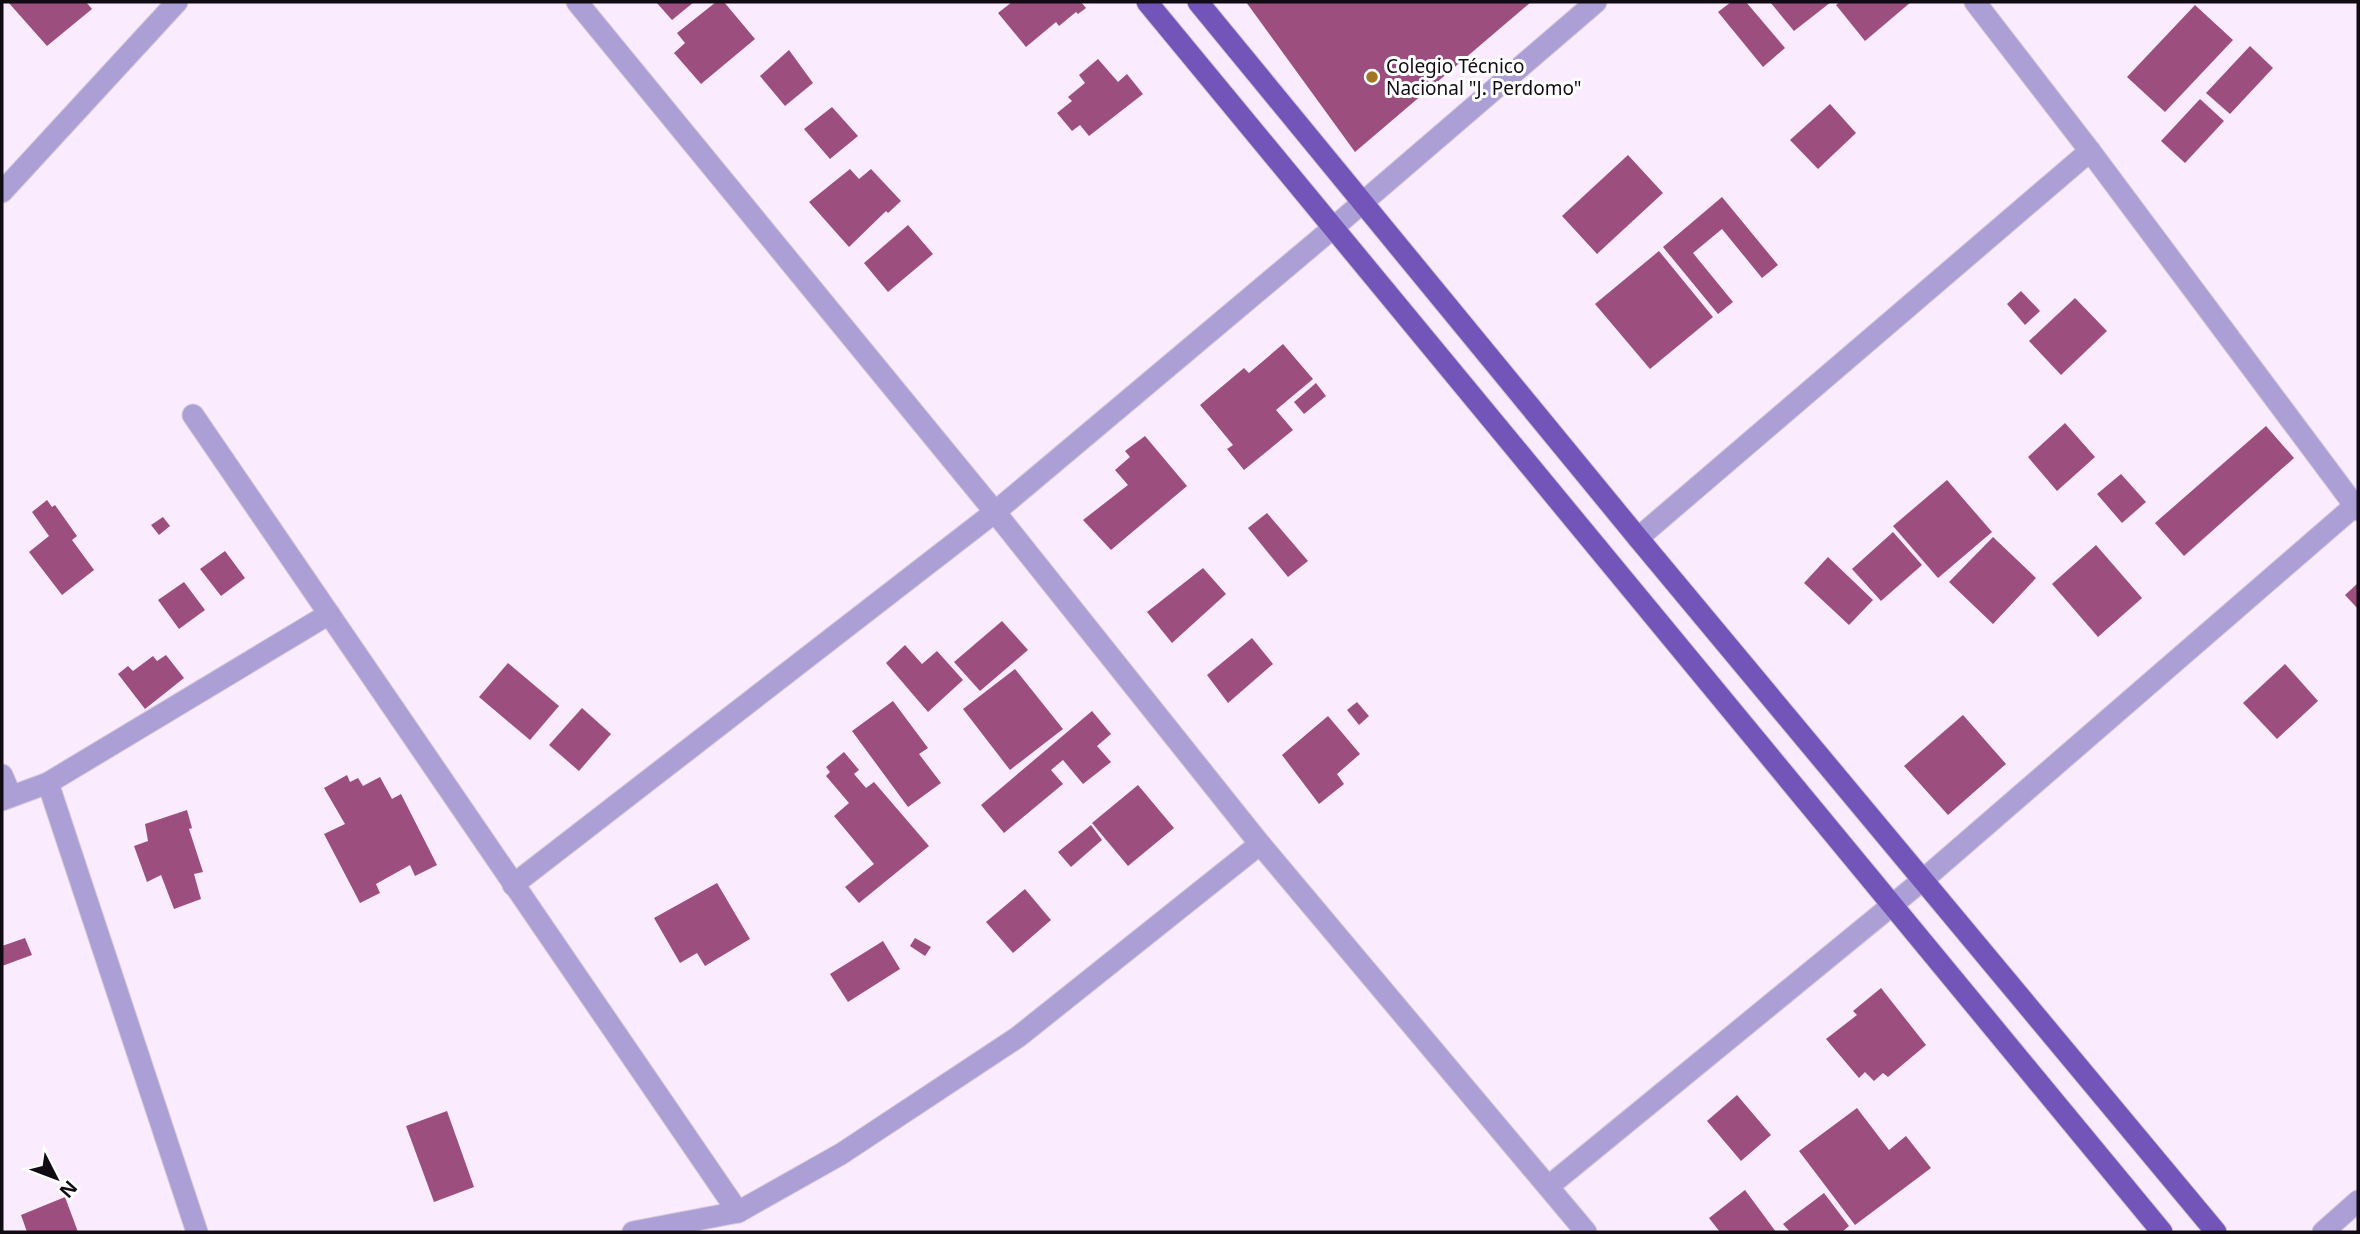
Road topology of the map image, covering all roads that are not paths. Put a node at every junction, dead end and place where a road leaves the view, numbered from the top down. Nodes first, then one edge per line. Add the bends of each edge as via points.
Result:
1 (177, 2) edge
2 (577, 2) edge
3 (1147, 2) edge
4 (1198, 2) edge
5 (1596, 2) edge
6 (1975, 2) edge
7 (2090, 152) junction
8 (2, 192) edge
9 (1362, 203) junction
10 (1333, 228) junction
11 (193, 415) dead end
12 (2357, 507) edge
13 (995, 512) junction
14 (1638, 538) junction
15 (329, 614) junction
16 (2, 775) edge
17 (48, 783) junction
18 (6, 798) edge
19 (1260, 844) junction
20 (1924, 879) junction
21 (513, 885) junction
22 (1892, 905) junction
23 (1549, 1186) junction
24 (2358, 1201) edge
25 (738, 1212) junction
26 (197, 1232) edge
27 (633, 1232) edge
28 (1586, 1232) edge
29 (2162, 1232) edge
30 (2216, 1232) edge
31 (2323, 1232) edge

1 - 8 street
2 - 13 street
3 - 10 main road
4 - 9 main road
5 - 9 street
6 - 7 street
7 - 12 street
7 - 14 street
9 - 10 street
9 - 14 main road
10 - 13 street
10 - 22 main road
11 - 15 street
12 - 20 street
13 - 19 street
13 - 21 street
14 - 20 main road
15 - 17 street
15 - 21 street
16 - 18 street
17 - 18 street
17 - 26 street
19 - 23 street
19 - 25 street via 1018,1037 841,1154
20 - 22 street
20 - 30 main road
21 - 25 street
22 - 23 street
22 - 29 main road
23 - 28 street
24 - 31 street
25 - 27 street

